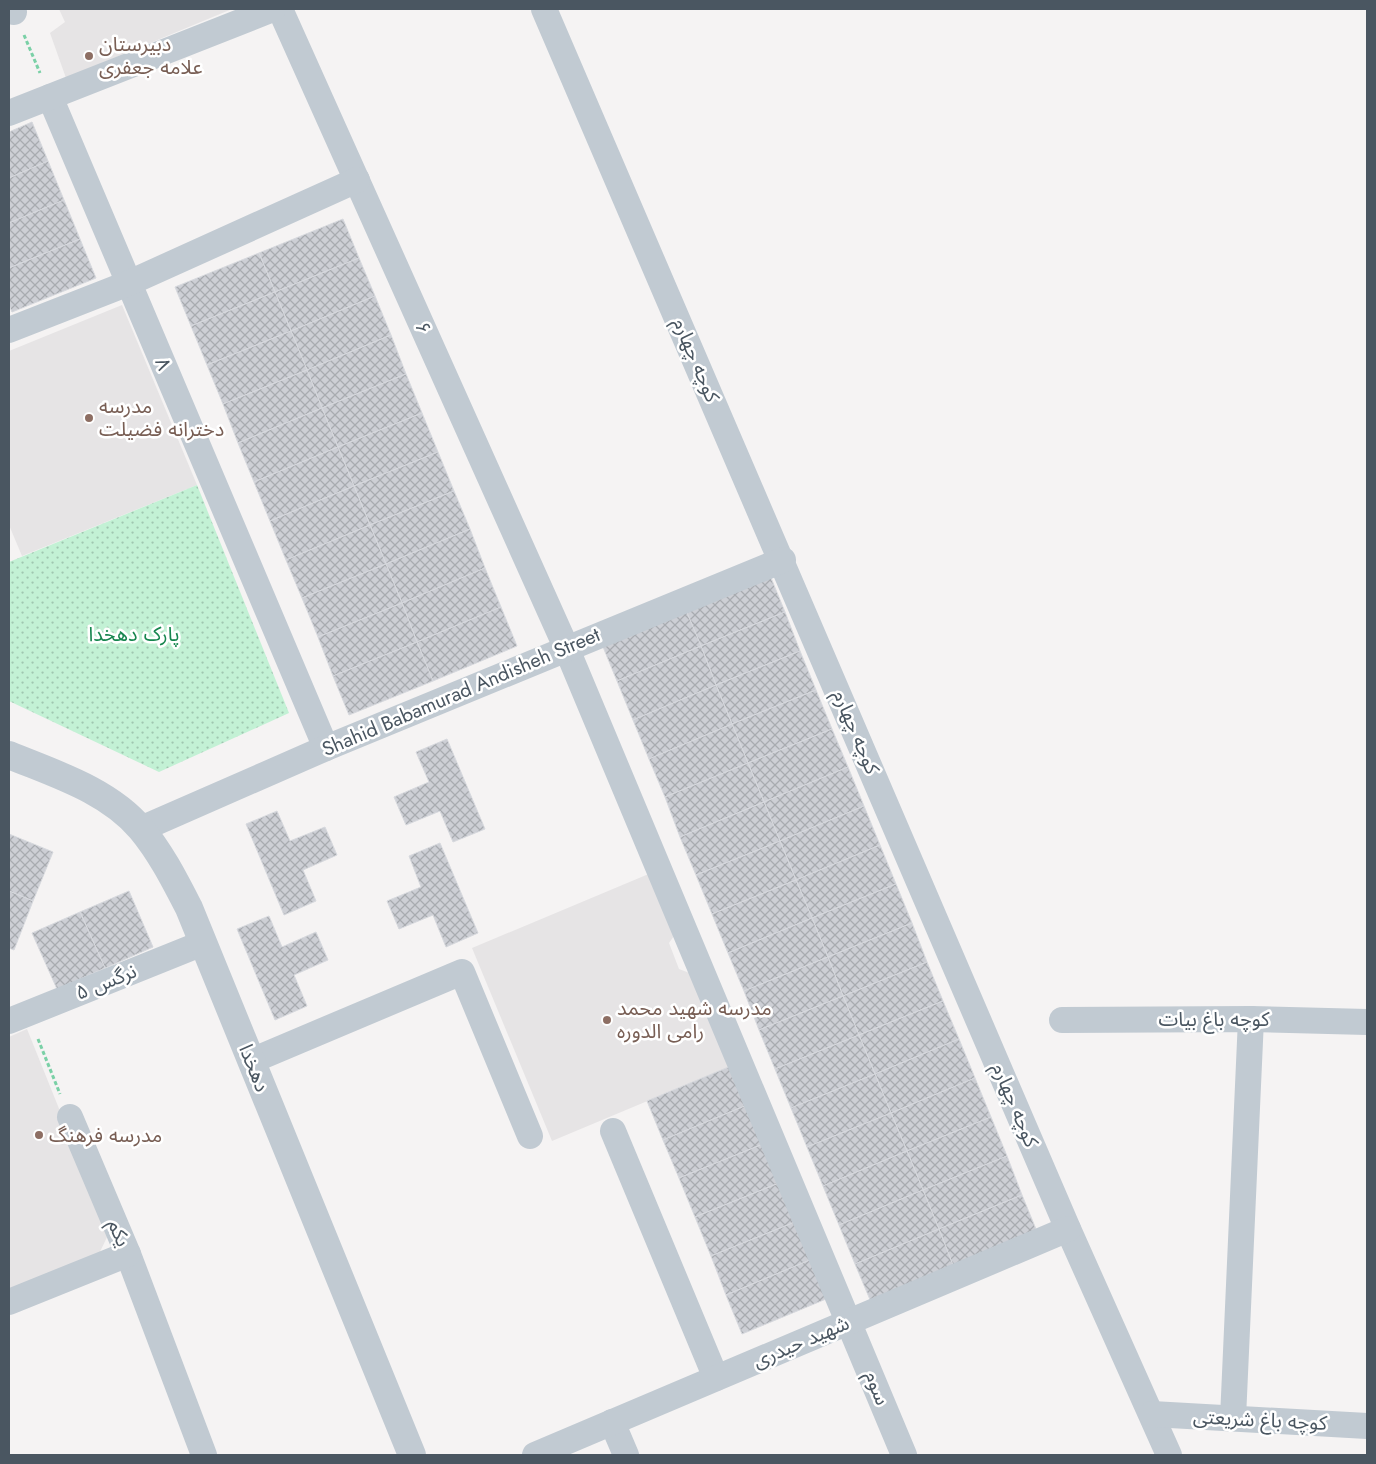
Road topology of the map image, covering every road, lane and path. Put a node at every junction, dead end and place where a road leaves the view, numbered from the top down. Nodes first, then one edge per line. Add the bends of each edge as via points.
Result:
1 (273, 9) edge
2 (280, 9) edge
3 (544, 9) edge
4 (13, 10) edge
5 (50, 97) junction
6 (9, 113) edge
7 (357, 180) junction
8 (129, 283) junction
9 (9, 330) edge
10 (783, 560) junction
11 (566, 647) junction
12 (326, 748) junction
13 (9, 755) edge
14 (141, 829) junction
15 (203, 943) junction
16 (18, 1017) edge
17 (1251, 1019) junction
18 (1062, 1020) dead end
19 (1367, 1022) edge
20 (251, 1061) junction
21 (70, 1117) joint
22 (613, 1131) dead end
23 (530, 1136) dead end
24 (1068, 1229) junction
25 (128, 1254) junction
26 (9, 1302) edge
27 (850, 1322) junction
28 (716, 1378) junction
29 (1152, 1414) junction
30 (1233, 1418) junction
31 (612, 1422) junction
32 (1367, 1426) edge
33 (204, 1455) edge
34 (412, 1455) edge
35 (535, 1455) edge
36 (626, 1455) edge
37 (904, 1455) edge
38 (1169, 1455) edge

1 - 5 street
2 - 7 street, ۶
3 - 10 street, کوچه چهارم
4 - 5 path
5 - 6 street
5 - 8 street, ۸
7 - 8 street
7 - 11 street, ۶
8 - 9 street
8 - 12 street, ۸
10 - 11 street, Shahid Babamurad Andisheh Street
10 - 24 street, کوچه چهارم
11 - 12 street, Shahid Babamurad Andisheh Street
11 - 27 street, ۶
12 - 14 street, Shahid Babamurad Andisheh Street
13 - 14 street, دهخدا via 72,781 105,799
14 - 15 street, دهخدا via 169,871
15 - 16 street, نرگس ۵
15 - 20 street, دهخدا
16 - 21 path
17 - 18 street, کوچه باغ بیات
17 - 19 street, کوچه باغ بیات
17 - 30 street
20 - 23 street via 462,972
20 - 34 street, دهخدا
21 - 25 street, یکم
22 - 28 street
24 - 27 street, شهید حیدری
24 - 29 street, کوچه چهارم
25 - 26 street
25 - 33 street, یکم
27 - 28 street, شهید حیدری
27 - 37 street, سوم
28 - 31 street, شهید حیدری
29 - 30 street, کوچه باغ شریعتی
29 - 38 street, کوچه چهارم
30 - 32 street, کوچه باغ شریعتی
31 - 35 street, شهید حیدری
31 - 36 street

